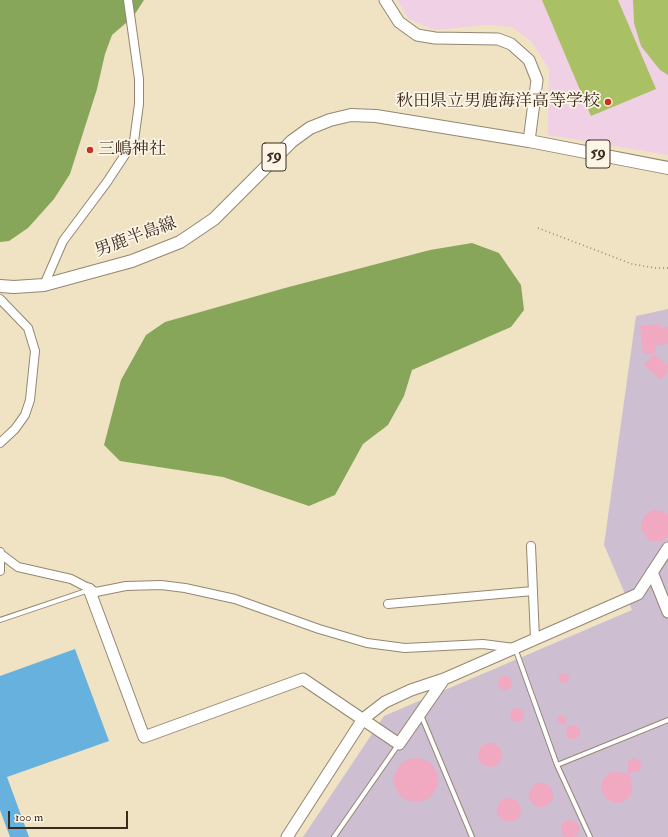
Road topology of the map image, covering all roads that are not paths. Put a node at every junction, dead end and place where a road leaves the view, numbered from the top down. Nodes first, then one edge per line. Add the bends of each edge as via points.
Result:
1 (128, 0) edge
2 (385, 0) edge
3 (529, 140) junction
4 (668, 168) edge
5 (44, 285) junction
6 (0, 286) edge
7 (0, 299) edge
8 (0, 443) edge
9 (531, 546) dead end
10 (668, 548) edge
11 (1, 553) edge
12 (0, 571) edge
13 (652, 572) junction
14 (89, 589) junction
15 (533, 591) junction
16 (388, 604) dead end
17 (668, 612) edge
18 (0, 620) edge
19 (535, 639) junction
20 (514, 648) junction
21 (444, 679) junction
22 (420, 713) junction
23 (363, 719) junction
24 (668, 720) edge
25 (399, 744) junction
26 (557, 765) junction
27 (287, 837) edge
28 (334, 837) edge
29 (472, 837) edge
30 (590, 837) edge

1 - 5 street via 139,79 139,104 134,141 63,241
2 - 3 street via 399,22 417,35 435,38 498,39 511,44 529,60 537,80
3 - 4 main road, 男鹿半島線 / 59
3 - 5 main road, 男鹿半島線 / 59 via 376,116 352,115 330,120 310,128 292,141 214,219 180,242 132,261
5 - 6 main road, 男鹿半島線 / 59
7 - 8 street via 28,328 35,350 30,400 25,415
9 - 15 street
10 - 13 street
11 - 12 street
11 - 14 street via 18,567 71,579
13 - 17 street
13 - 19 street via 638,594
14 - 18 lane
14 - 20 street via 102,592 126,586 161,585 185,588 235,599 367,643 397,647 483,644
14 - 23 street via 144,737 303,679
15 - 16 street
15 - 19 street
19 - 20 street
20 - 21 street
20 - 26 lane
21 - 22 street
21 - 23 street via 385,702
22 - 25 street
22 - 29 lane
23 - 25 street
23 - 27 street
24 - 26 lane
25 - 28 lane
26 - 30 lane

